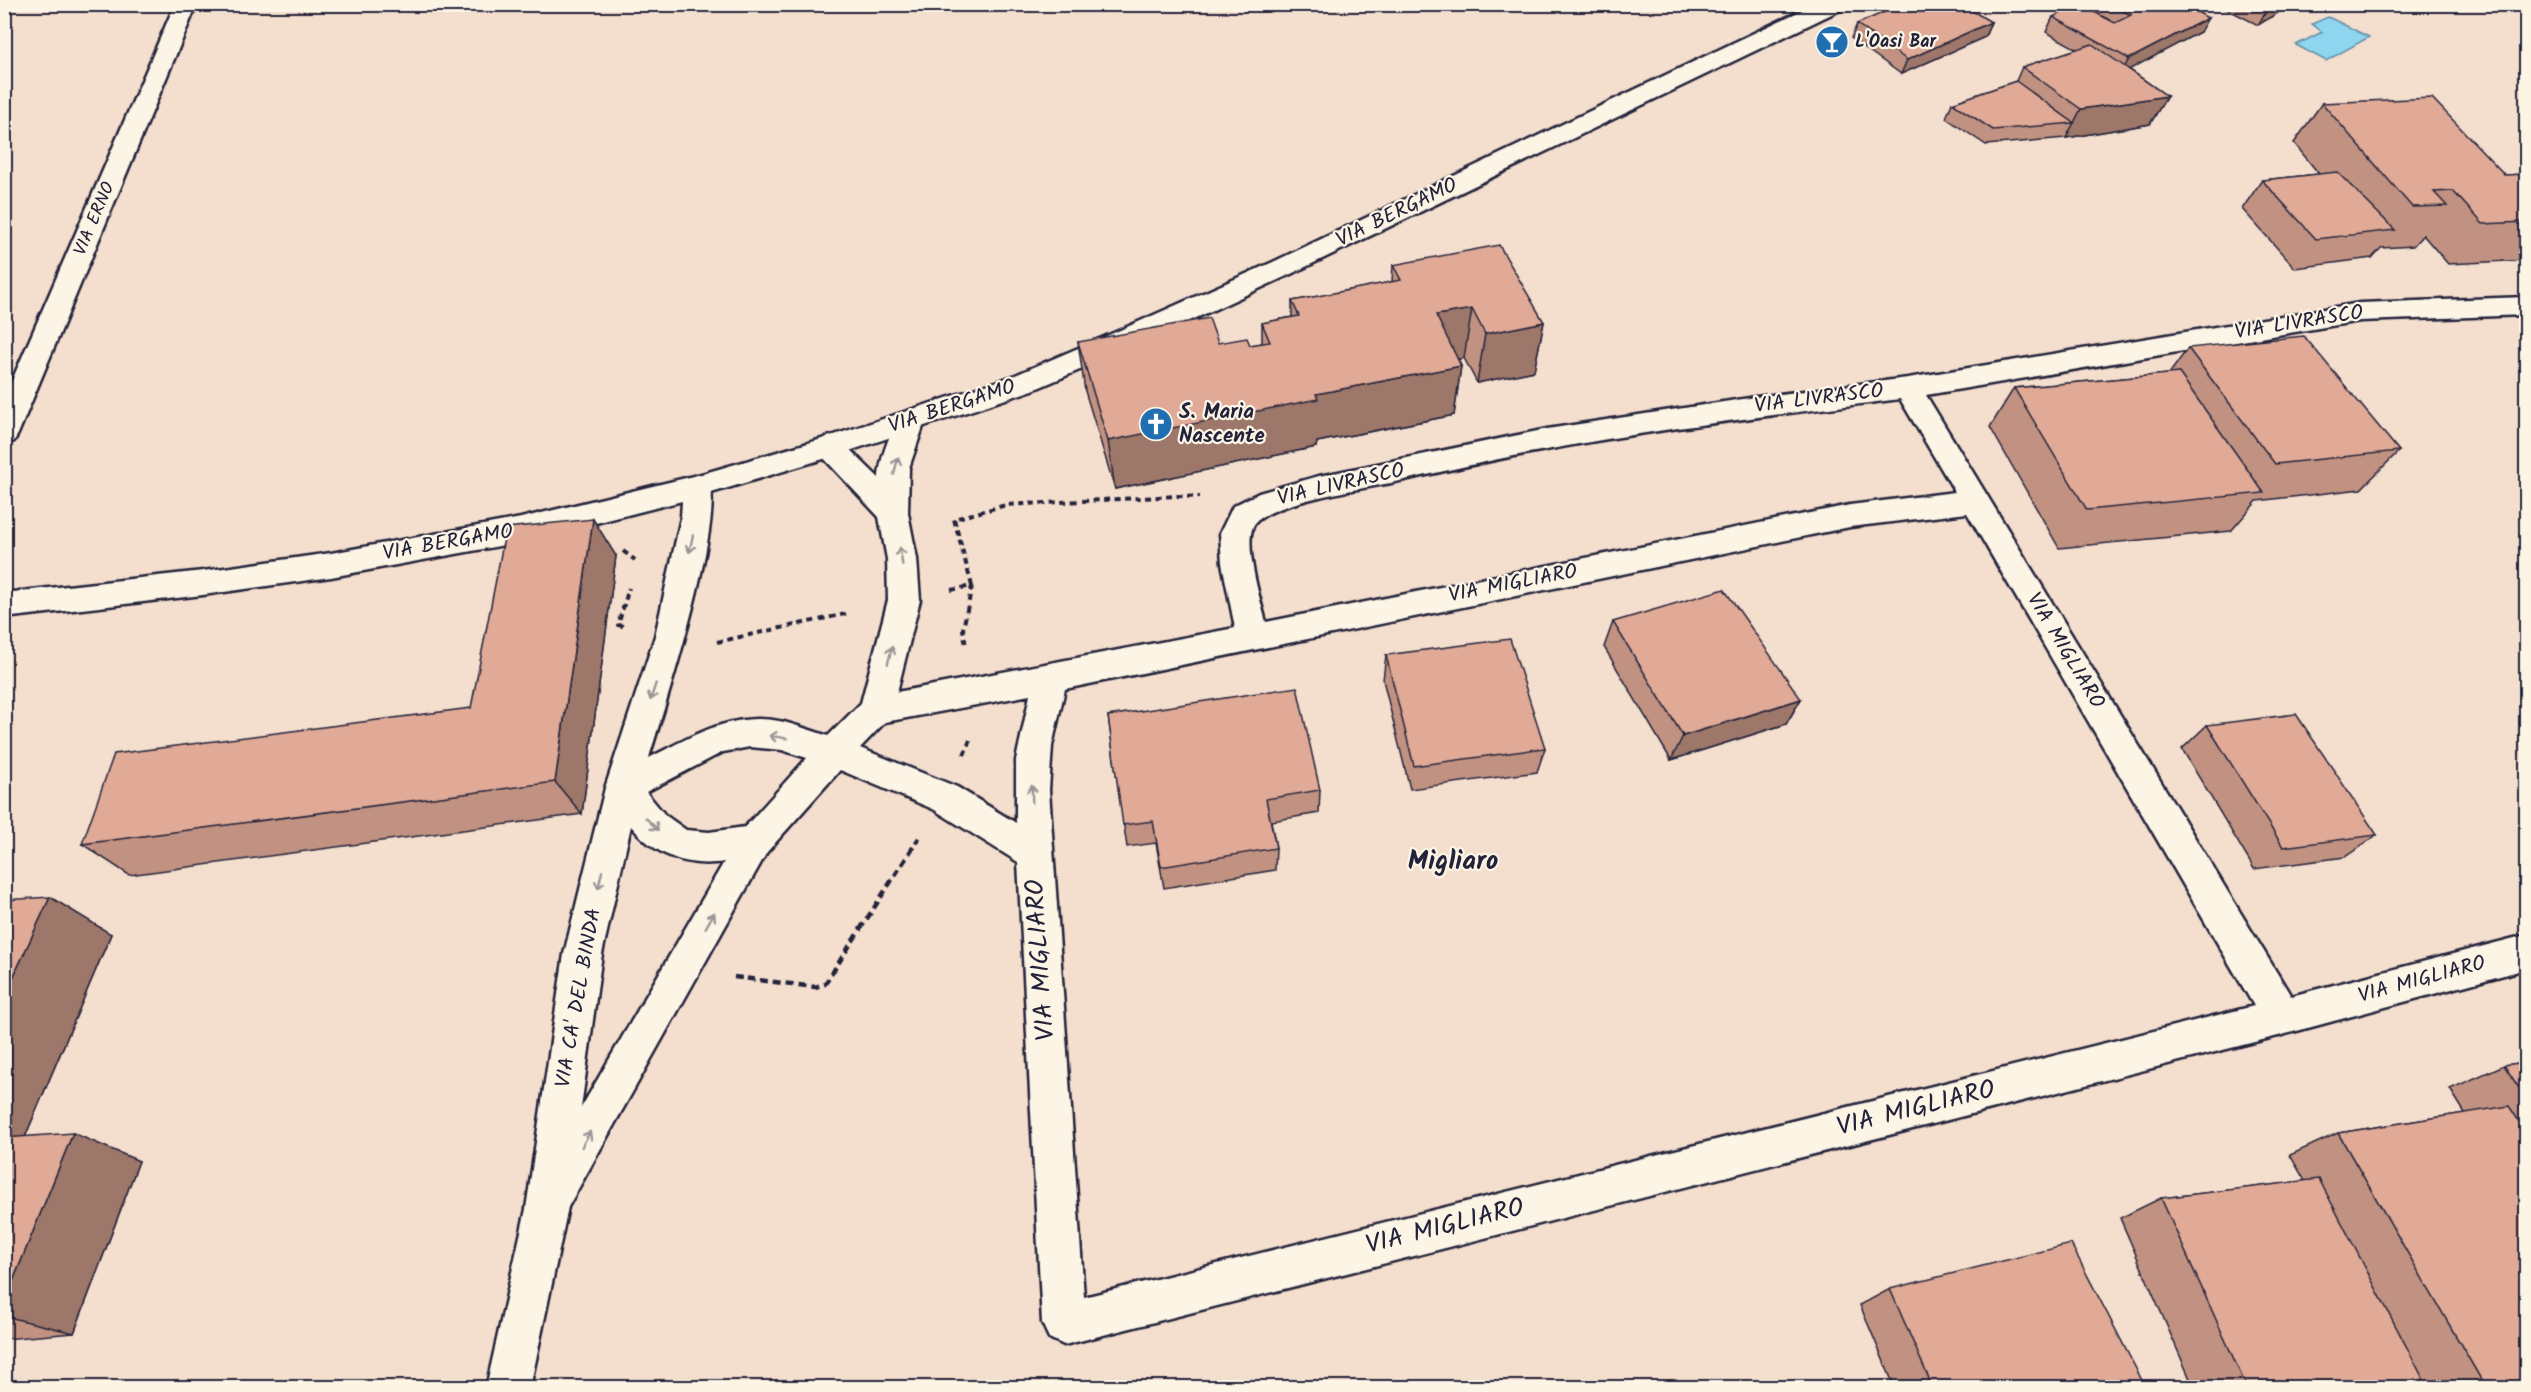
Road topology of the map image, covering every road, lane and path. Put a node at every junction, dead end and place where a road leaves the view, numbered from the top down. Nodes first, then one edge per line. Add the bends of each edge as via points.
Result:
1 (186, 4) edge
2 (1834, 4) edge
3 (2526, 306) edge
4 (1908, 388) junction
5 (911, 421) junction
6 (4, 434) edge
7 (830, 447) junction
8 (698, 486) junction
9 (1270, 501) junction
10 (1976, 501) junction
11 (893, 513) junction
12 (972, 586) junction
13 (960, 588) dead end
14 (4, 606) edge
15 (855, 612) dead end
16 (1253, 636) junction
17 (708, 644) dead end
18 (972, 651) dead end
19 (1052, 678) junction
20 (876, 710) junction
21 (974, 731) dead end
22 (834, 752) junction
23 (960, 762) dead end
24 (622, 788) junction
25 (755, 841) junction
26 (916, 844) dead end
27 (1035, 853) junction
28 (2526, 952) edge
29 (722, 976) dead end
30 (2282, 1017) junction
31 (547, 1209) junction
32 (508, 1388) edge

1 - 6 street, VIA ERNO
2 - 5 street, VIA BERGAMO via 1293,263 1023,383
3 - 4 street, VIA LIVRASCO via 2360,312
4 - 9 street, VIA LIVRASCO via 1547,440 1319,487
4 - 10 street, VIA MIGLIARO
5 - 7 street, VIA BERGAMO
11 -> 5 street via 894,468
7 - 8 street, VIA BERGAMO
7 - 11 street
8 - 14 street, VIA BERGAMO via 521,530 331,565
8 -> 24 street, VIA CA' DEL BINDA via 696,517 671,636
9 - 12 path via 1178,496 1053,502 1006,505 954,519
9 - 16 street, VIA LIVRASCO via 1244,514 1235,533 1237,562
10 - 16 street, VIA MIGLIARO via 1850,516
10 - 30 street, VIA MIGLIARO
20 -> 11 street via 904,600 902,559
12 - 13 path
12 - 18 path via 963,629 966,645
15 - 17 path
16 - 19 street, VIA MIGLIARO
19 - 20 street, VIA MIGLIARO
27 -> 19 street, VIA MIGLIARO via 1032,759
20 - 22 street, VIA CA' DEL BINDA
21 - 23 path
22 -> 24 street via 782,736 750,733 717,738
22 - 25 street, VIA CA' DEL BINDA
22 - 27 street, VIA MIGLIARO via 945,798
24 -> 25 street via 651,825 669,839 695,848
24 -> 31 street, VIA CA' DEL BINDA via 583,954
31 -> 25 street, VIA CA' DEL BINDA
26 - 29 path via 825,984 815,987
27 - 30 street, VIA MIGLIARO via 1064,1323
28 - 30 street, VIA MIGLIARO
31 - 32 street, VIA CA' DEL BINDA

